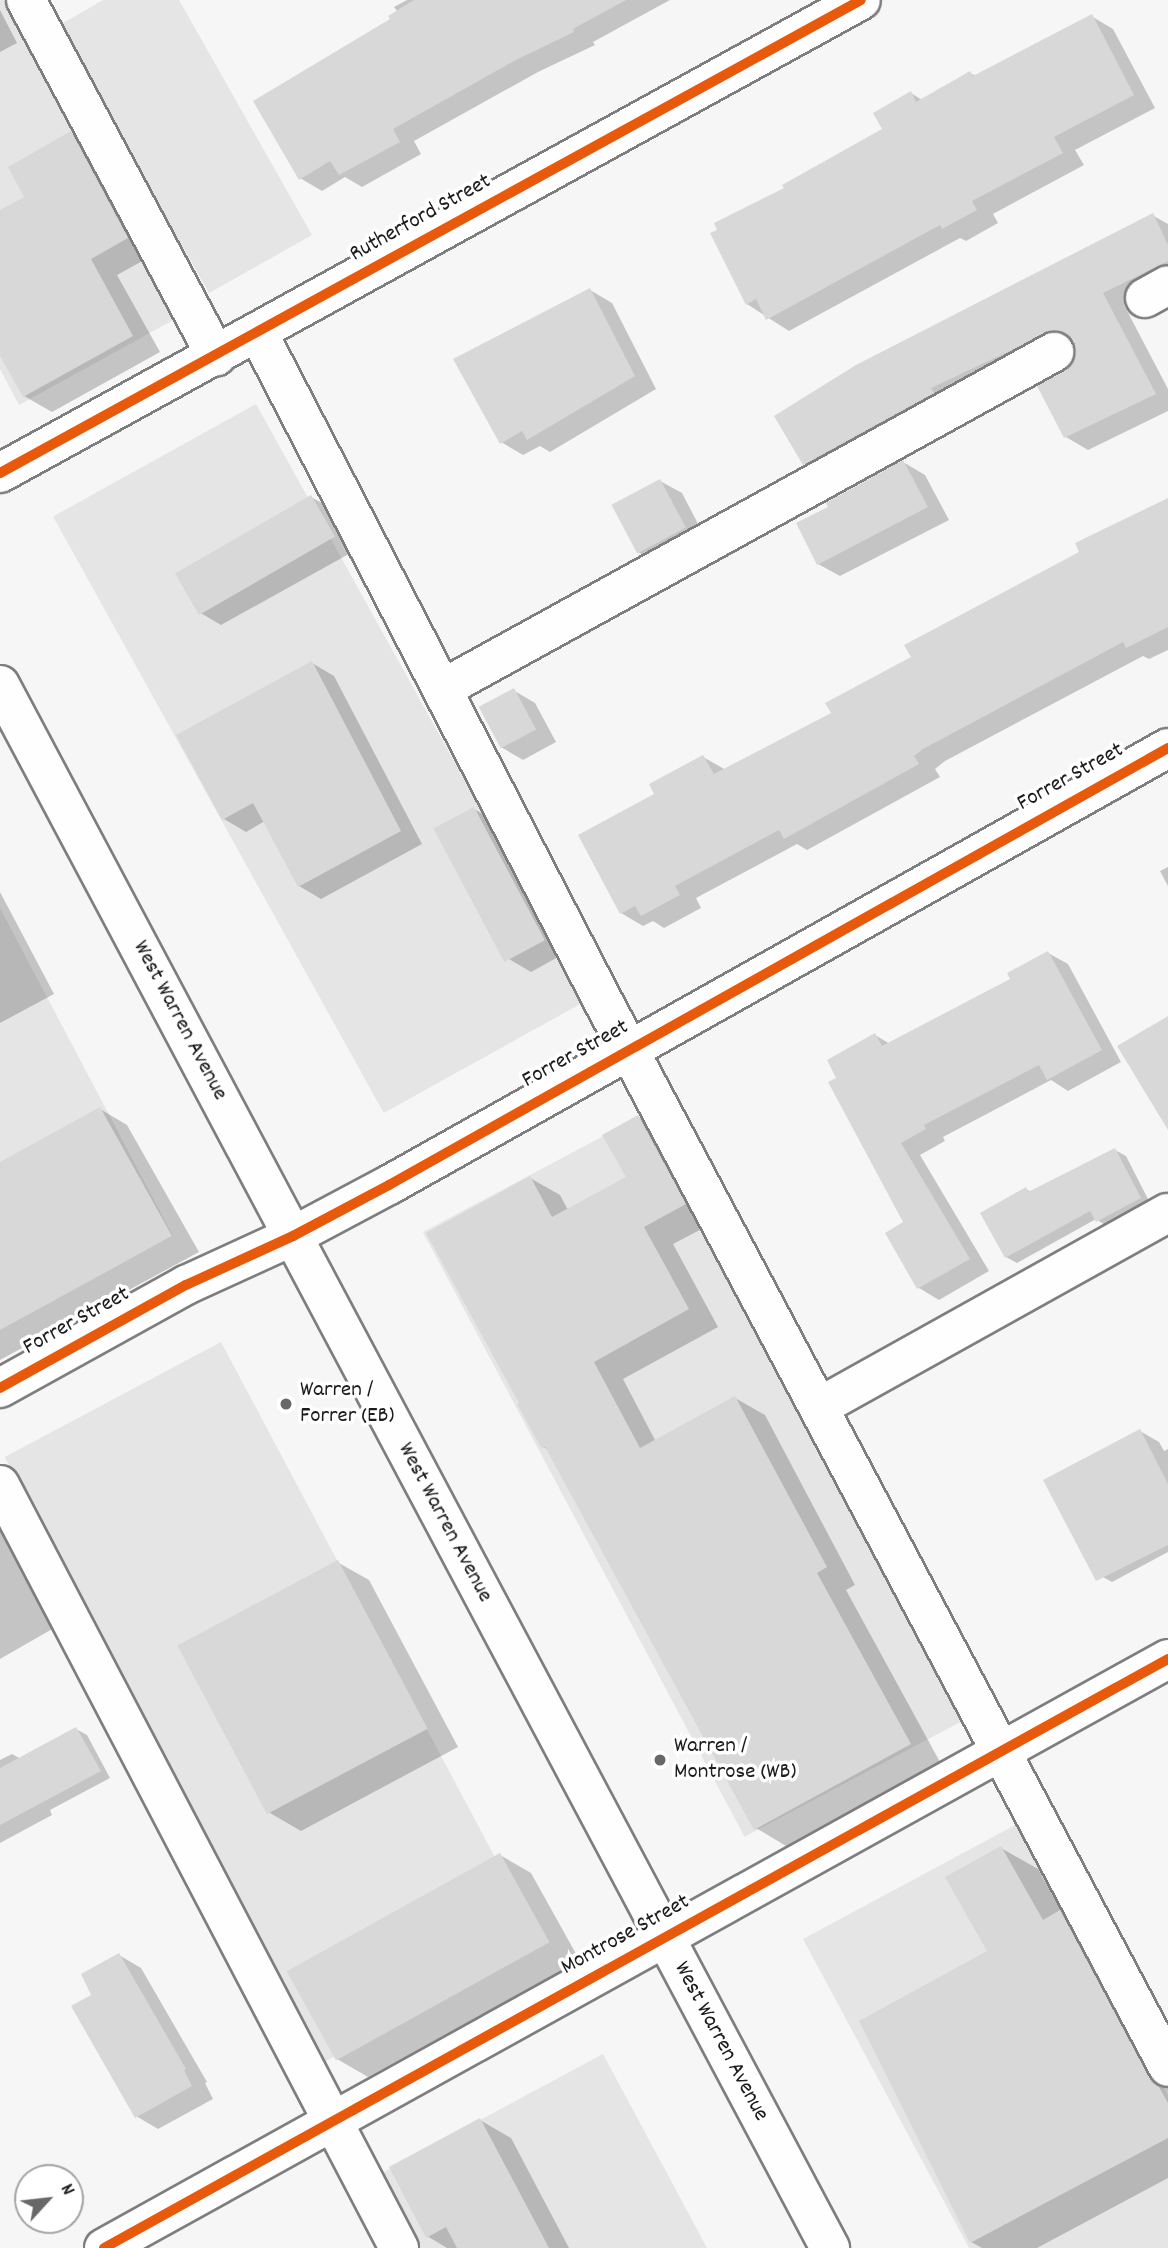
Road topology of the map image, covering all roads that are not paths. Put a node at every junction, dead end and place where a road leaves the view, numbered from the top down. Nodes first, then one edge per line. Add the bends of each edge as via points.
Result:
1 (861, 0) edge
2 (36, 4) edge
3 (258, 333) junction
4 (1054, 352) dead end
5 (216, 356) junction
6 (0, 473) edge
7 (0, 685) edge
8 (442, 689) junction
9 (1168, 748) edge
10 (630, 1049) junction
11 (1168, 1213) edge
12 (293, 1236) junction
13 (0, 1388) edge
14 (820, 1406) junction
15 (0, 1485) edge
16 (1168, 1659) edge
17 (1001, 1752) junction
18 (665, 1938) junction
19 (1168, 2067) edge
20 (332, 2122) junction
21 (104, 2248) edge
22 (399, 2248) edge
23 (830, 2248) edge

1 - 3 street, Rutherford Street
2 - 5 street
3 - 5 street, Rutherford Street
3 - 8 street
4 - 8 street
5 - 6 street, Rutherford Street
7 - 12 street, West Warren Avenue
8 - 10 street
9 - 10 street, Forrer Street
10 - 12 street, Forrer Street
10 - 14 street
11 - 14 street
12 - 13 street, Forrer Street via 194,1281
12 - 18 street, West Warren Avenue
14 - 17 street
15 - 20 street
16 - 17 street, Montrose Street
17 - 18 street, Montrose Street
17 - 19 street
18 - 20 street, Montrose Street
18 - 23 street, West Warren Avenue
20 - 21 street, Montrose Street
20 - 22 street

